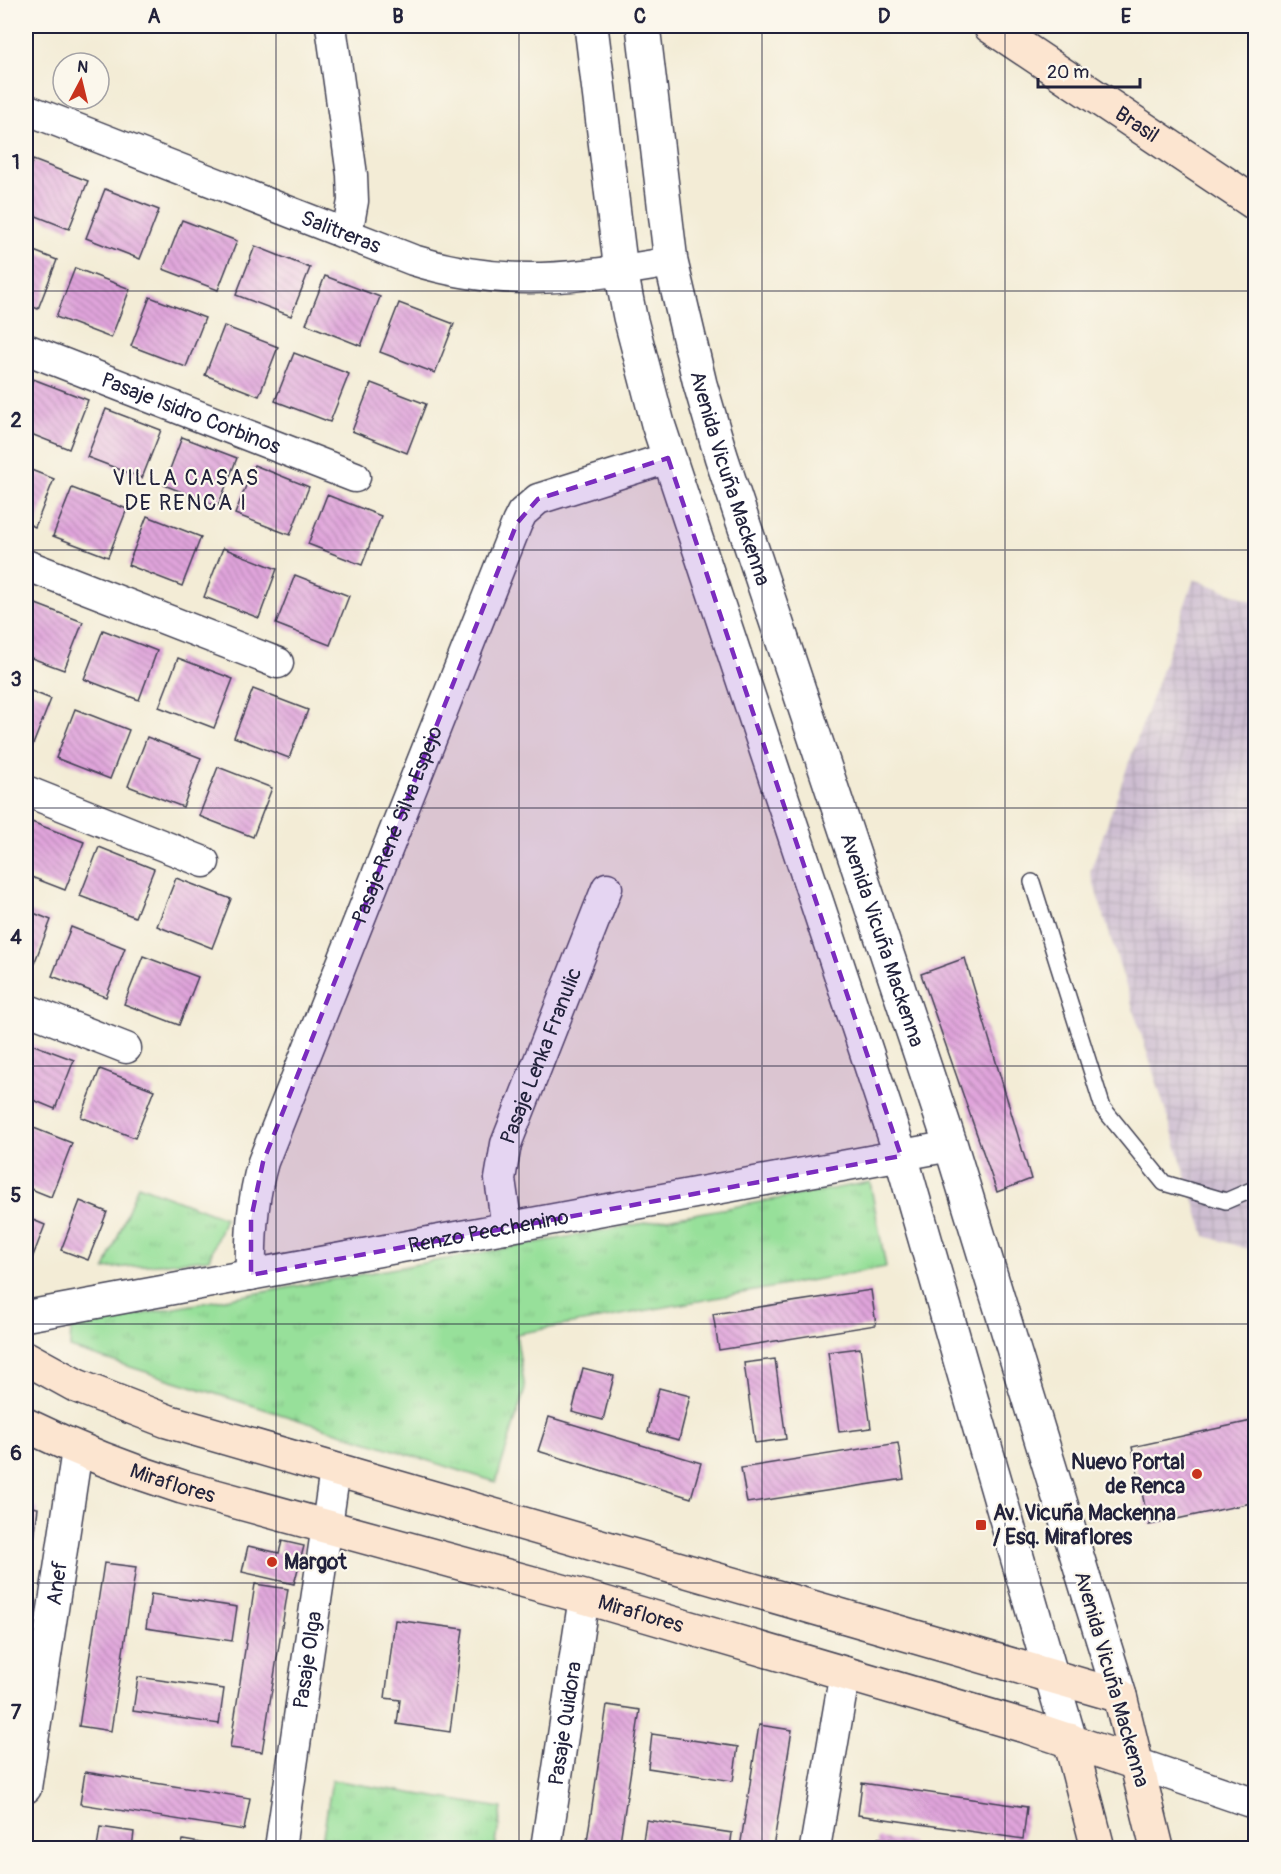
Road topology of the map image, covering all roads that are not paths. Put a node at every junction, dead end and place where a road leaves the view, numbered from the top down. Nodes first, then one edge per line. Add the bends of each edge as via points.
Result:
1 (331, 26) edge
2 (591, 26) edge
3 (643, 26) edge
4 (990, 26) edge
5 (26, 109) edge
6 (1256, 204) edge
7 (347, 234) junction
8 (671, 262) junction
9 (621, 271) junction
10 (26, 350) edge
11 (668, 458) junction
12 (355, 477) dead end
13 (26, 565) edge
14 (278, 663) dead end
15 (26, 791) edge
16 (204, 862) dead end
17 (1032, 882) dead end
18 (607, 888) dead end
19 (26, 1009) edge
20 (126, 1048) dead end
21 (951, 1146) junction
22 (901, 1156) junction
23 (1256, 1188) edge
24 (507, 1228) junction
25 (251, 1261) junction
26 (26, 1317) edge
27 (26, 1358) edge
28 (26, 1425) edge
29 (77, 1450) junction
30 (335, 1470) junction
31 (328, 1527) junction
32 (584, 1597) junction
33 (845, 1672) junction
34 (1051, 1675) junction
35 (1120, 1696) junction
36 (1070, 1740) junction
37 (1136, 1762) junction
38 (26, 1788) edge
39 (1256, 1804) edge
40 (280, 1848) edge
41 (546, 1848) edge
42 (815, 1848) edge
43 (1098, 1848) edge
44 (1157, 1848) edge

1 - 7 street via 352,176 353,201
2 - 9 street
3 - 8 street, Avenida Vicuña Mackenna
4 - 6 main road, Brasil
5 - 7 street, Salitreras
7 - 9 street, Salitreras via 412,260 469,274 534,279
8 - 9 street, Salitreras
8 - 21 street, Avenida Vicuña Mackenna via 722,456
9 - 11 street
10 - 12 street, Pasaje Isidro Corbinos
11 - 22 street
11 - 25 street, Pasaje René Silva Espejo via 538,499 522,513 263,1162 254,1200
13 - 14 street
15 - 16 street
17 - 23 lane via 1103,1108 1164,1183 1226,1201
18 - 24 street, Pasaje Lenka Franulic via 506,1144 500,1179
19 - 20 street
21 - 22 street, Renzo Pecchenino
21 - 35 street, Avenida Vicuña Mackenna
22 - 24 street, Renzo Pecchenino
22 - 34 street
24 - 25 street, Renzo Pecchenino
25 - 26 street, Renzo Pecchenino
27 - 30 main road via 77,1386 138,1411
28 - 29 main road, Miraflores
29 - 31 main road, Miraflores via 182,1487
29 - 38 street, Anef
30 - 31 street, Pasaje Olga
30 - 34 main road
31 - 32 main road, Miraflores
31 - 40 street, Pasaje Olga
32 - 33 main road, Miraflores
32 - 41 street, Pasaje Quidora
33 - 36 main road, Miraflores
33 - 42 street
34 - 35 main road
34 - 36 street
35 - 37 main road, Avenida Vicuña Mackenna
36 - 37 main road, Miraflores
36 - 43 main road
37 - 39 street, Miraflores
37 - 44 main road, Avenida Vicuña Mackenna

